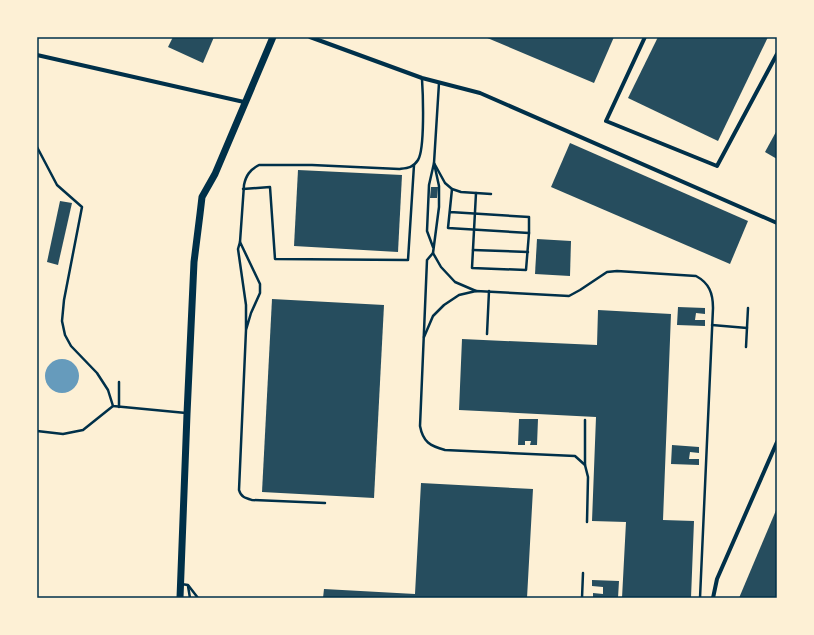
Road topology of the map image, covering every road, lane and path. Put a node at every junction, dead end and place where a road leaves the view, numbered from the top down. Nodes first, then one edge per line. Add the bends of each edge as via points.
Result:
1 (273, 37) edge
2 (310, 37) edge
3 (645, 37) edge
4 (777, 54) edge
5 (37, 55) edge
6 (422, 78) junction
7 (439, 83) junction
8 (244, 102) junction
9 (37, 147) edge
10 (434, 163) junction
11 (414, 165) junction
12 (452, 189) junction
13 (243, 190) junction
14 (476, 193) junction
15 (491, 194) dead end
16 (450, 212) junction
17 (475, 214) junction
18 (777, 222) edge
19 (474, 230) junction
20 (529, 233) junction
21 (240, 242) junction
22 (433, 247) junction
23 (473, 250) junction
24 (528, 252) junction
25 (434, 253) junction
26 (476, 291) junction
27 (489, 291) junction
28 (748, 308) dead end
29 (712, 325) junction
30 (747, 328) junction
31 (246, 330) junction
32 (487, 334) dead end
33 (424, 336) junction
34 (746, 347) dead end
35 (119, 382) dead end
36 (112, 406) junction
37 (120, 407) junction
38 (187, 414) junction
39 (585, 420) dead end
40 (37, 431) edge
41 (777, 442) edge
42 (584, 454) junction
43 (575, 456) junction
44 (586, 465) junction
45 (325, 503) dead end
46 (587, 522) dead end
47 (583, 573) dead end
48 (184, 585) junction
49 (180, 598) edge
50 (190, 598) edge
51 (198, 598) edge
52 (582, 598) edge
53 (700, 598) edge
54 (713, 598) edge

1 - 8 main road
2 - 6 street
3 - 4 street via 606,122 717,166
5 - 8 street
6 - 7 street
6 - 11 lane via 421,153
7 - 10 lane
7 - 18 street via 480,93
8 - 38 main road via 215,174 202,197 194,262
9 - 36 lane via 57,185 82,207 62,321 71,346 97,373 108,390
10 - 12 lane
10 - 22 lane via 439,186 439,207
10 - 22 lane via 429,185 427,231
11 - 13 lane via 399,169 259,165 246,177
11 - 13 lane via 408,260 275,259 270,187
12 - 14 lane
12 - 16 lane
13 - 21 lane
14 - 15 lane
14 - 17 lane
16 - 17 lane
16 - 19 lane via 448,228
17 - 19 lane
17 - 20 lane via 529,217
19 - 20 lane
19 - 23 lane
20 - 24 lane
21 - 31 lane via 238,249 246,305
21 - 31 lane via 260,284 260,293
22 - 25 lane
23 - 24 lane
23 - 24 lane via 472,268 495,269 526,270
25 - 26 lane via 441,267 455,282
25 - 33 lane via 427,260
26 - 27 lane
26 - 33 lane via 459,295 444,304 433,316
27 - 29 lane via 569,296 607,272 617,270 696,276 706,284 713,297
27 - 32 lane
28 - 30 lane
29 - 30 lane
29 - 53 lane
30 - 34 lane
31 - 45 lane via 240,494 252,500
33 - 43 lane via 420,426 427,442 445,450
35 - 37 lane
36 - 37 lane
36 - 40 lane via 83,430 63,434
37 - 38 lane
38 - 48 main road
39 - 42 lane
41 - 54 street via 717,579
42 - 43 lane
42 - 44 lane
43 - 44 lane
44 - 46 lane
47 - 52 lane
48 - 49 main road
48 - 50 lane
48 - 51 lane

